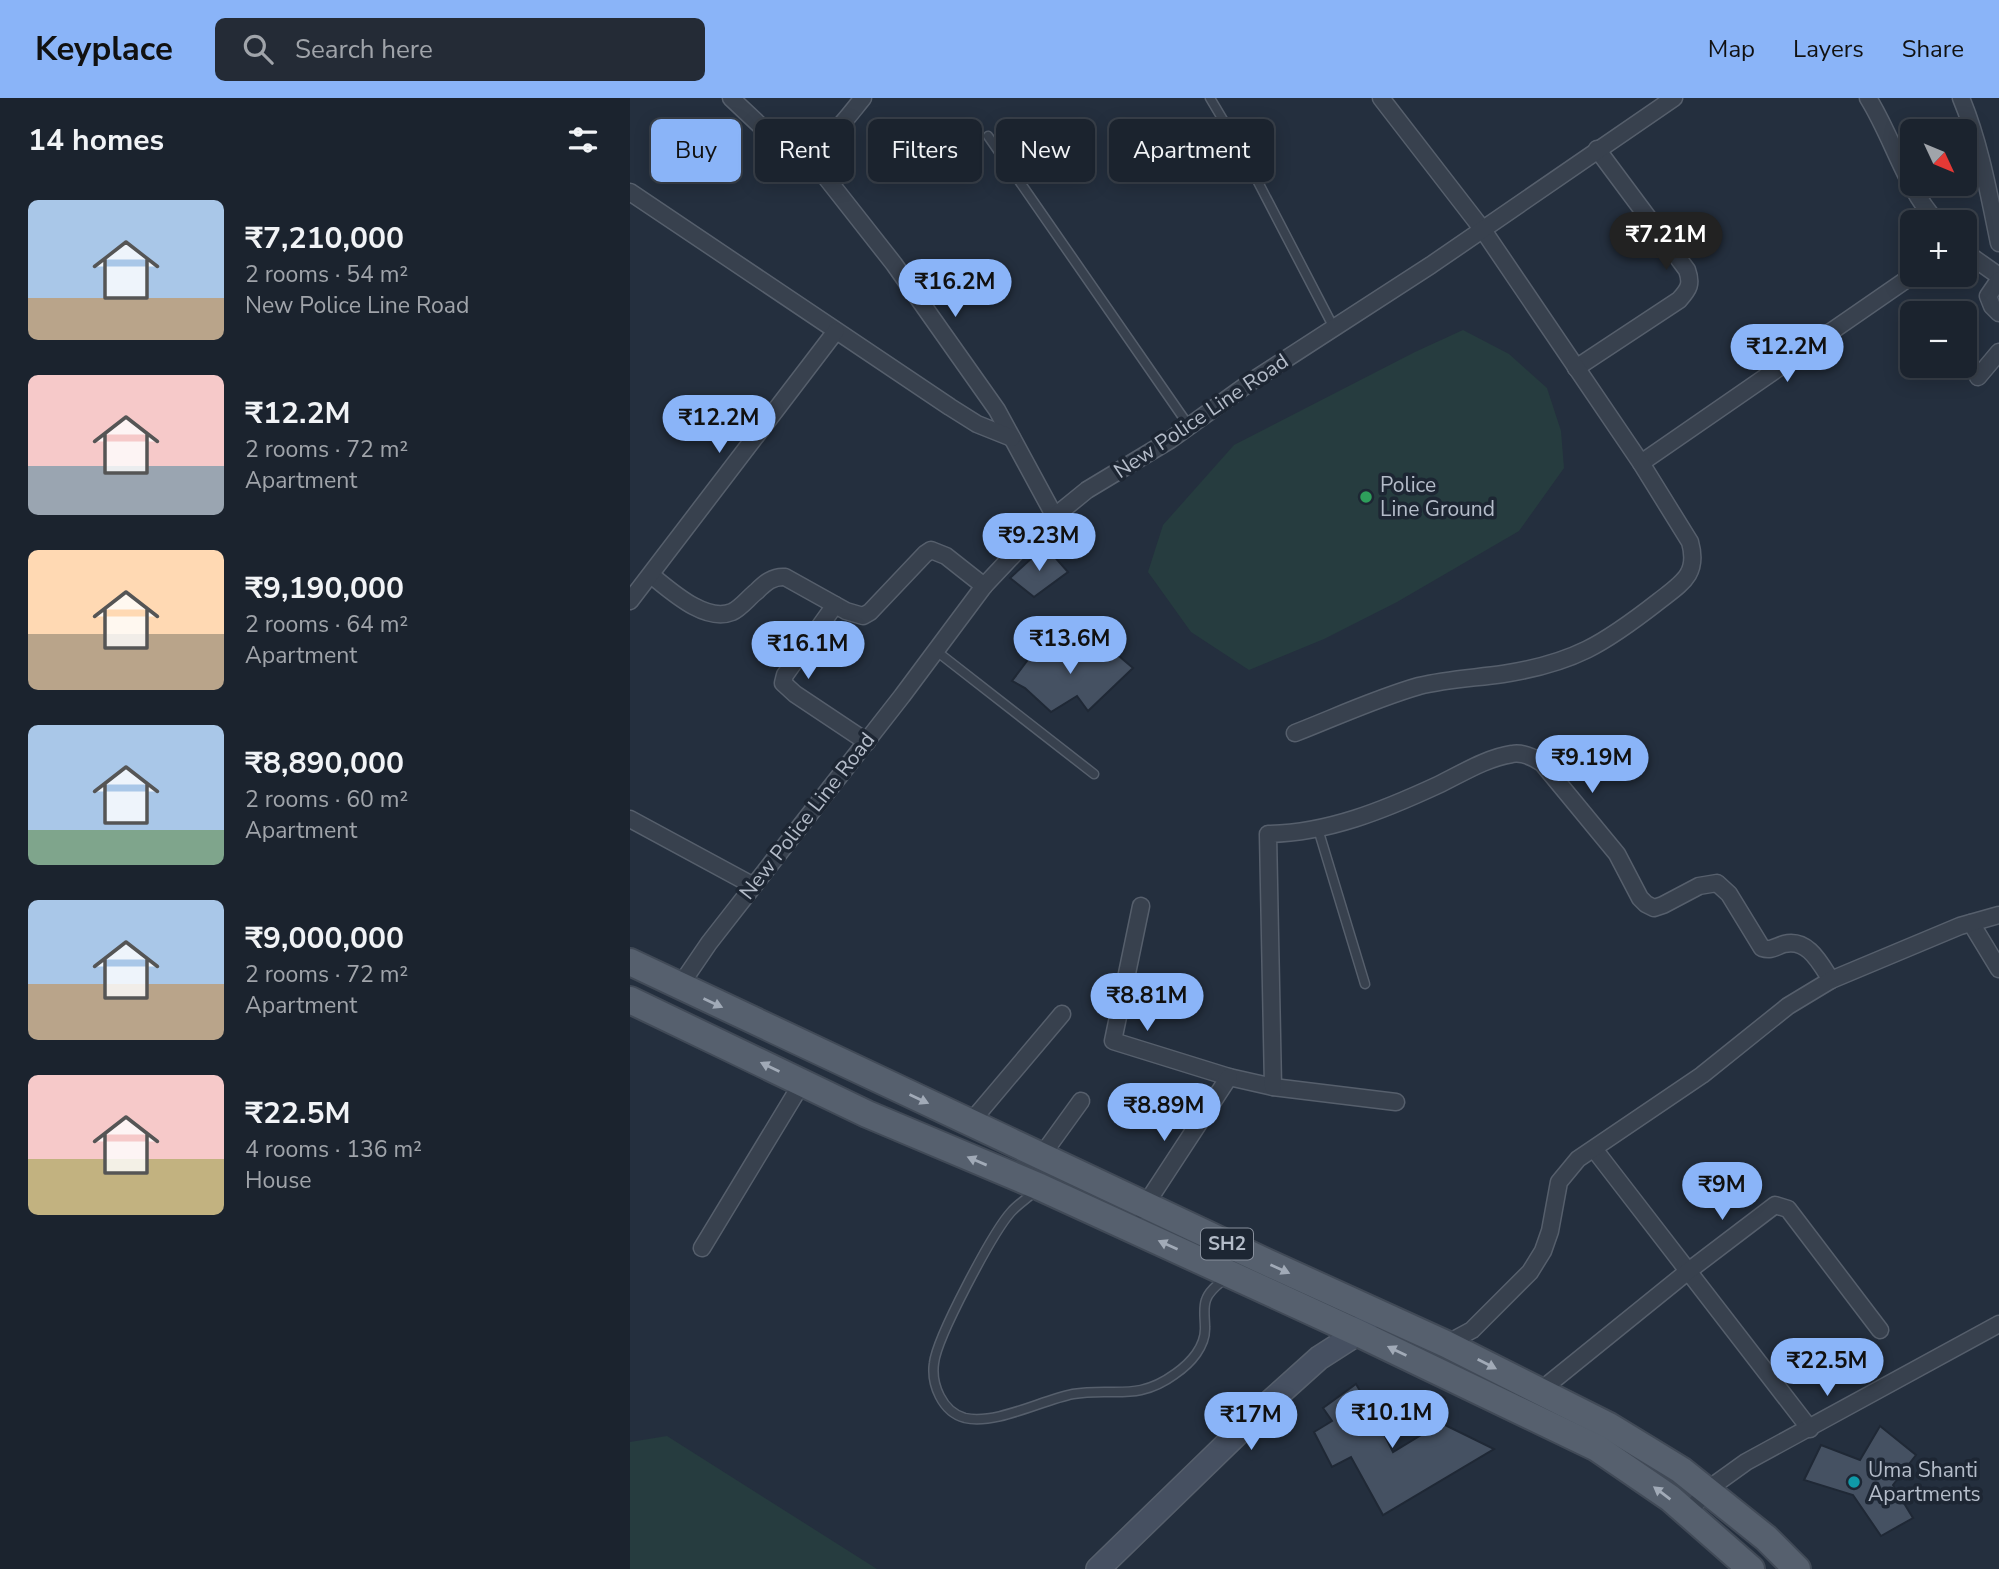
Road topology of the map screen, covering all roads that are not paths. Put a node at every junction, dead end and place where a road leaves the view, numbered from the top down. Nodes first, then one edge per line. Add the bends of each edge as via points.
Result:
1 (731, 98) edge
2 (863, 98) edge
3 (1210, 98) edge
4 (1381, 98) edge
5 (1674, 98) edge
6 (1868, 98) edge
7 (1961, 98) edge
8 (845, 119) edge
9 (755, 121) edge
10 (988, 136) dead end
11 (1597, 149) junction
12 (830, 182) edge
13 (630, 192) edge
14 (1927, 210) edge
15 (1483, 230) junction
16 (1999, 243) edge
17 (1977, 261) edge
18 (1999, 278) edge
19 (1900, 284) edge
20 (1999, 313) edge
21 (1334, 328) junction
22 (836, 331) junction
23 (1999, 352) edge
24 (1576, 368) junction
25 (1978, 377) dead end
26 (1189, 426) junction
27 (1012, 438) junction
28 (1641, 463) junction
29 (1055, 517) junction
30 (651, 575) junction
31 (984, 586) junction
32 (630, 601) edge
33 (835, 605) junction
34 (935, 650) junction
35 (1295, 733) dead end
36 (867, 742) junction
37 (1094, 774) dead end
38 (630, 819) edge
39 (1318, 829) junction
40 (752, 885) junction
41 (1142, 906) dead end
42 (1999, 915) edge
43 (1971, 923) junction
44 (630, 962) edge
45 (1999, 969) edge
46 (1831, 980) junction
47 (1365, 984) dead end
48 (680, 987) junction
49 (630, 1000) edge
50 (1062, 1014) dead end
51 (1229, 1077) junction
52 (802, 1083) junction
53 (1273, 1087) junction
54 (1081, 1101) dead end
55 (1396, 1101) dead end
56 (970, 1123) junction
57 (1594, 1149) junction
58 (1042, 1156) junction
59 (1040, 1187) junction
60 (1145, 1205) junction
61 (1132, 1229) junction
62 (702, 1248) dead end
63 (1687, 1272) junction
64 (1230, 1273) junction
65 (1373, 1310) junction
66 (1999, 1324) edge
67 (1880, 1330) dead end
68 (1358, 1333) junction
69 (1446, 1344) junction
70 (1540, 1391) junction
71 (1810, 1429) junction
72 (1707, 1490) junction
73 (1688, 1513) junction
74 (1107, 1566) edge
75 (1751, 1569) edge
76 (1797, 1569) edge

1 - 9 street
2 - 8 street
3 - 21 lane
4 - 15 street
5 - 11 street, New Police Line Road
6 - 14 street
7 - 16 street
10 - 26 lane
11 - 15 street, New Police Line Road
11 - 24 street via 1691,281 1679,300
12 - 27 street via 894,264
13 - 22 street
15 - 21 street, New Police Line Road
15 - 24 street
17 - 18 street
18 - 20 street via 1988,296
19 - 28 street
21 - 26 street, New Police Line Road
22 - 27 street via 976,424
22 - 30 street
23 - 25 street
24 - 28 street
26 - 29 street, New Police Line Road via 1087,491
27 - 29 street
28 - 35 street via 1694,554 1692,569 1682,583 1622,630 1569,659 1420,686
29 - 31 street, New Police Line Road
30 - 32 street
30 - 33 street via 686,602 719,613 731,612 777,576
31 - 33 street via 931,550 870,612 855,615
31 - 34 street, New Police Line Road
33 - 36 street via 783,682
34 - 36 street, New Police Line Road
34 - 37 lane
36 - 40 street, New Police Line Road
38 - 40 street
39 - 46 street via 1401,802 1492,759 1514,753 1529,755 1542,763 1617,853 1646,904 1654,908 1699,886 1717,883 1729,894 1762,948 1786,943 1808,948
39 - 47 lane
39 - 53 street via 1268,834
40 - 48 street, New Police Line Road
41 - 51 street via 1113,1041
42 - 43 street
43 - 45 street
43 - 46 street
44 - 48 main road, SH2
46 - 57 street via 1788,1006 1702,1075
48 -> 56 main road, SH2
52 -> 49 main road, SH2
50 - 56 street
51 - 53 street
51 - 60 street
59 -> 52 main road, SH2
52 - 62 street
53 - 55 street
54 - 58 street
56 - 58 main road, SH2
57 - 63 street
57 - 69 street via 1578,1159 1559,1182 1550,1231 1530,1272 1472,1330
58 - 60 main road, SH2
59 - 61 main road, SH2
59 - 64 lane via 1011,1212 993,1238 940,1340 934,1379 950,1410 963,1417 979,1419 1078,1393 1153,1387 1193,1359 1206,1331 1205,1301
60 - 61 street
60 -> 65 main road, SH2
64 -> 61 main road, SH2
63 - 67 street via 1769,1209 1782,1206
63 - 70 street
63 - 71 street
64 - 68 main road, SH2
65 - 68 street
65 - 69 main road, SH2
66 - 71 street
73 -> 68 main road, SH2 via 1598,1448
68 - 74 street via 1319,1358 1270,1402
69 -> 70 main road, SH2
70 - 72 main road, SH2 via 1654,1452
71 - 72 street via 1746,1462
72 - 73 street
72 - 76 main road, SH2
73 - 75 main road, SH2

